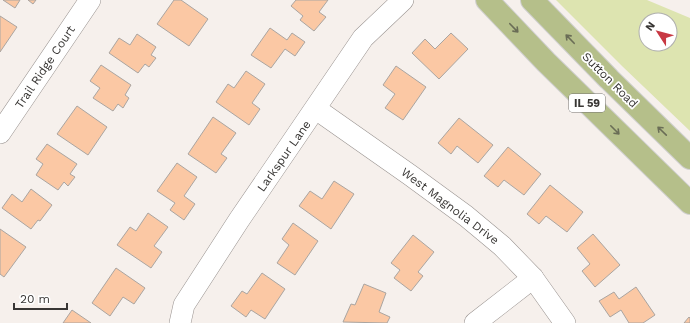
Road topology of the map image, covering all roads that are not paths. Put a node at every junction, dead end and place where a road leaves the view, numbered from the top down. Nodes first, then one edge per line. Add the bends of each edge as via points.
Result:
1 (90, 0) edge
2 (403, 0) edge
3 (487, 0) edge
4 (532, 0) edge
5 (316, 109) junction
6 (0, 133) edge
7 (690, 158) edge
8 (690, 203) edge
9 (533, 278) junction
10 (180, 323) edge
11 (475, 323) edge
12 (565, 323) edge

1 - 6 street, Trail Ridge Court
2 - 5 street, Larkspur Lane via 363,38
3 -> 8 main road, IL 59 via 546,62
7 -> 4 main road, Sutton Road / IL 59
5 - 9 street, West Magnolia Drive via 466,216 502,246
5 - 10 street, Larkspur Lane via 184,305
9 - 11 street
9 - 12 street, West Magnolia Drive

